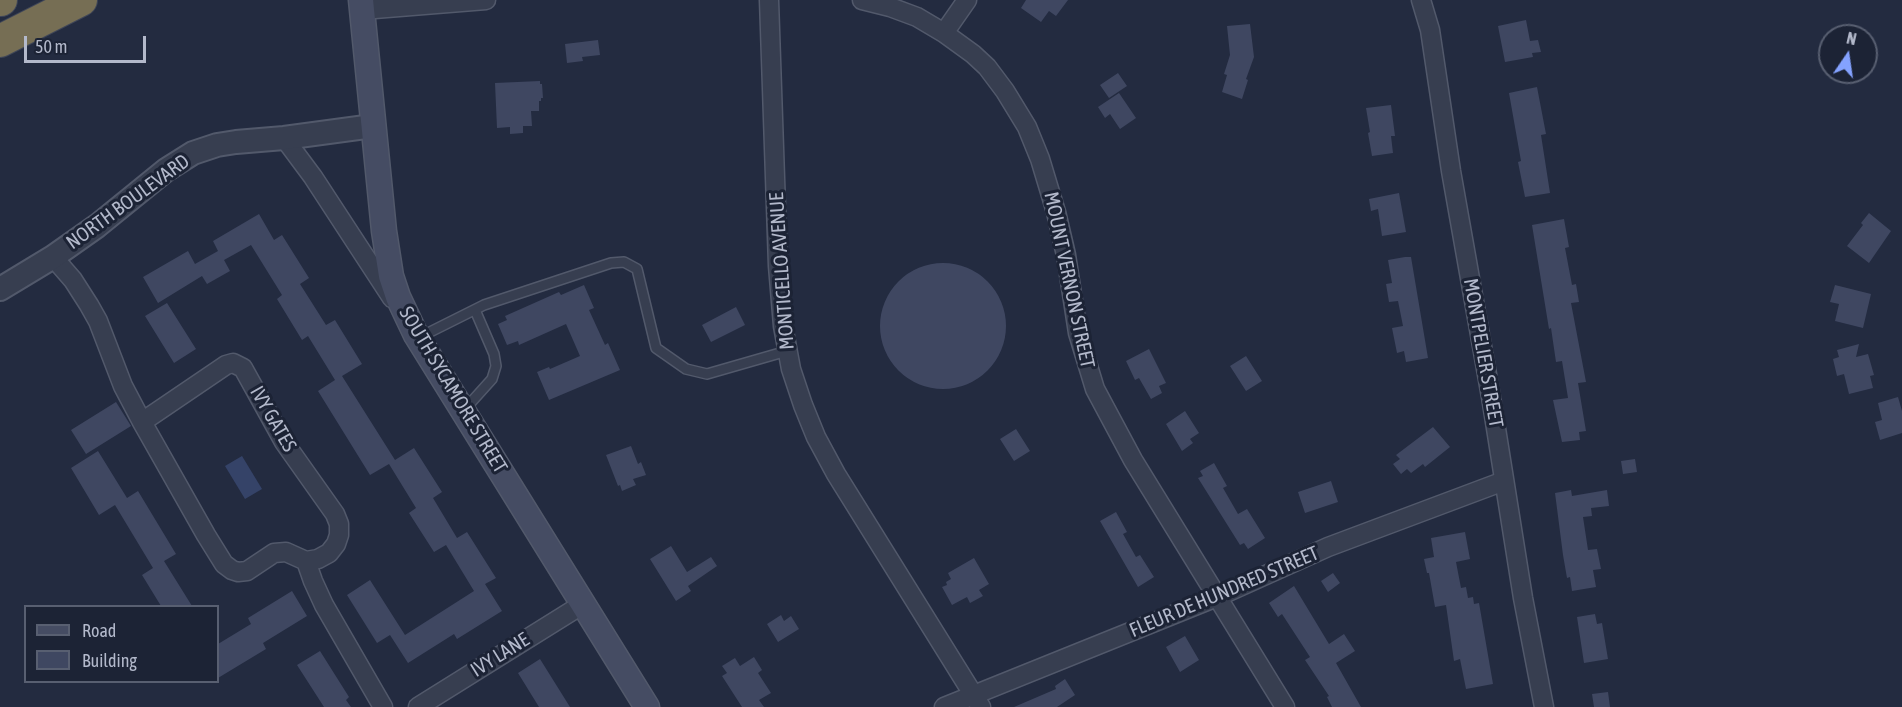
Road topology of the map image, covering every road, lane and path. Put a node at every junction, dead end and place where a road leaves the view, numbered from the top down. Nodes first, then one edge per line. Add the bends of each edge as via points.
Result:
1 (81, 0) edge
2 (486, 0) edge
3 (769, 0) edge
4 (862, 0) edge
5 (967, 0) edge
6 (1421, 0) edge
7 (362, 5) edge
8 (944, 33) junction
9 (0, 41) edge
10 (373, 126) junction
11 (284, 138) junction
12 (53, 257) junction
13 (0, 289) edge
14 (475, 310) junction
15 (417, 336) junction
16 (788, 351) junction
17 (463, 411) junction
18 (141, 422) junction
19 (1504, 481) junction
20 (306, 561) junction
21 (1216, 597) junction
22 (583, 604) junction
23 (977, 701) edge
24 (383, 707) edge
25 (418, 707) edge
26 (647, 707) edge
27 (944, 707) edge
28 (1285, 707) edge
29 (1545, 707) edge

1 - 9 highway
2 - 7 street
3 - 16 street, MONTICELLO AVENUE via 778,267
4 - 8 street, MOUNT VERNON STREET via 917,17
5 - 8 street
6 - 19 street, MONTPELIER STREET via 1430,30
7 - 10 main road, SOUTH SYCAMORE STREET
8 - 21 street, MOUNT VERNON STREET via 987,68 1027,127 1056,212 1078,333 1095,389
10 - 11 street, NORTH BOULEVARD
10 - 15 main road, SOUTH SYCAMORE STREET via 391,276
11 - 12 street, NORTH BOULEVARD via 226,144 194,153
11 - 15 street
12 - 13 street, NORTH BOULEVARD
12 - 18 street via 90,305
14 - 15 lane
14 - 16 lane via 624,261 637,269 656,348 686,369 707,374
14 - 17 lane via 496,366 492,379
15 - 17 main road, SOUTH SYCAMORE STREET
16 - 23 street, MONTICELLO AVENUE via 803,405 836,474
17 - 22 main road, SOUTH SYCAMORE STREET
18 - 20 street via 224,564 238,572 247,571 274,553 286,552
18 - 20 street, IVY GATES via 226,365 233,363 243,368 284,442 339,524 336,544 329,553
19 - 21 street, FLEUR DE HUNDRED STREET via 1328,547
19 - 29 street, MONTPELIER STREET
20 - 24 street via 324,605
21 - 23 street, FLEUR DE HUNDRED STREET
21 - 28 street, MOUNT VERNON STREET
22 - 25 street, IVY LANE
22 - 26 main road, SOUTH SYCAMORE STREET
23 - 27 street, FLEUR DE HUNDRED STREET

